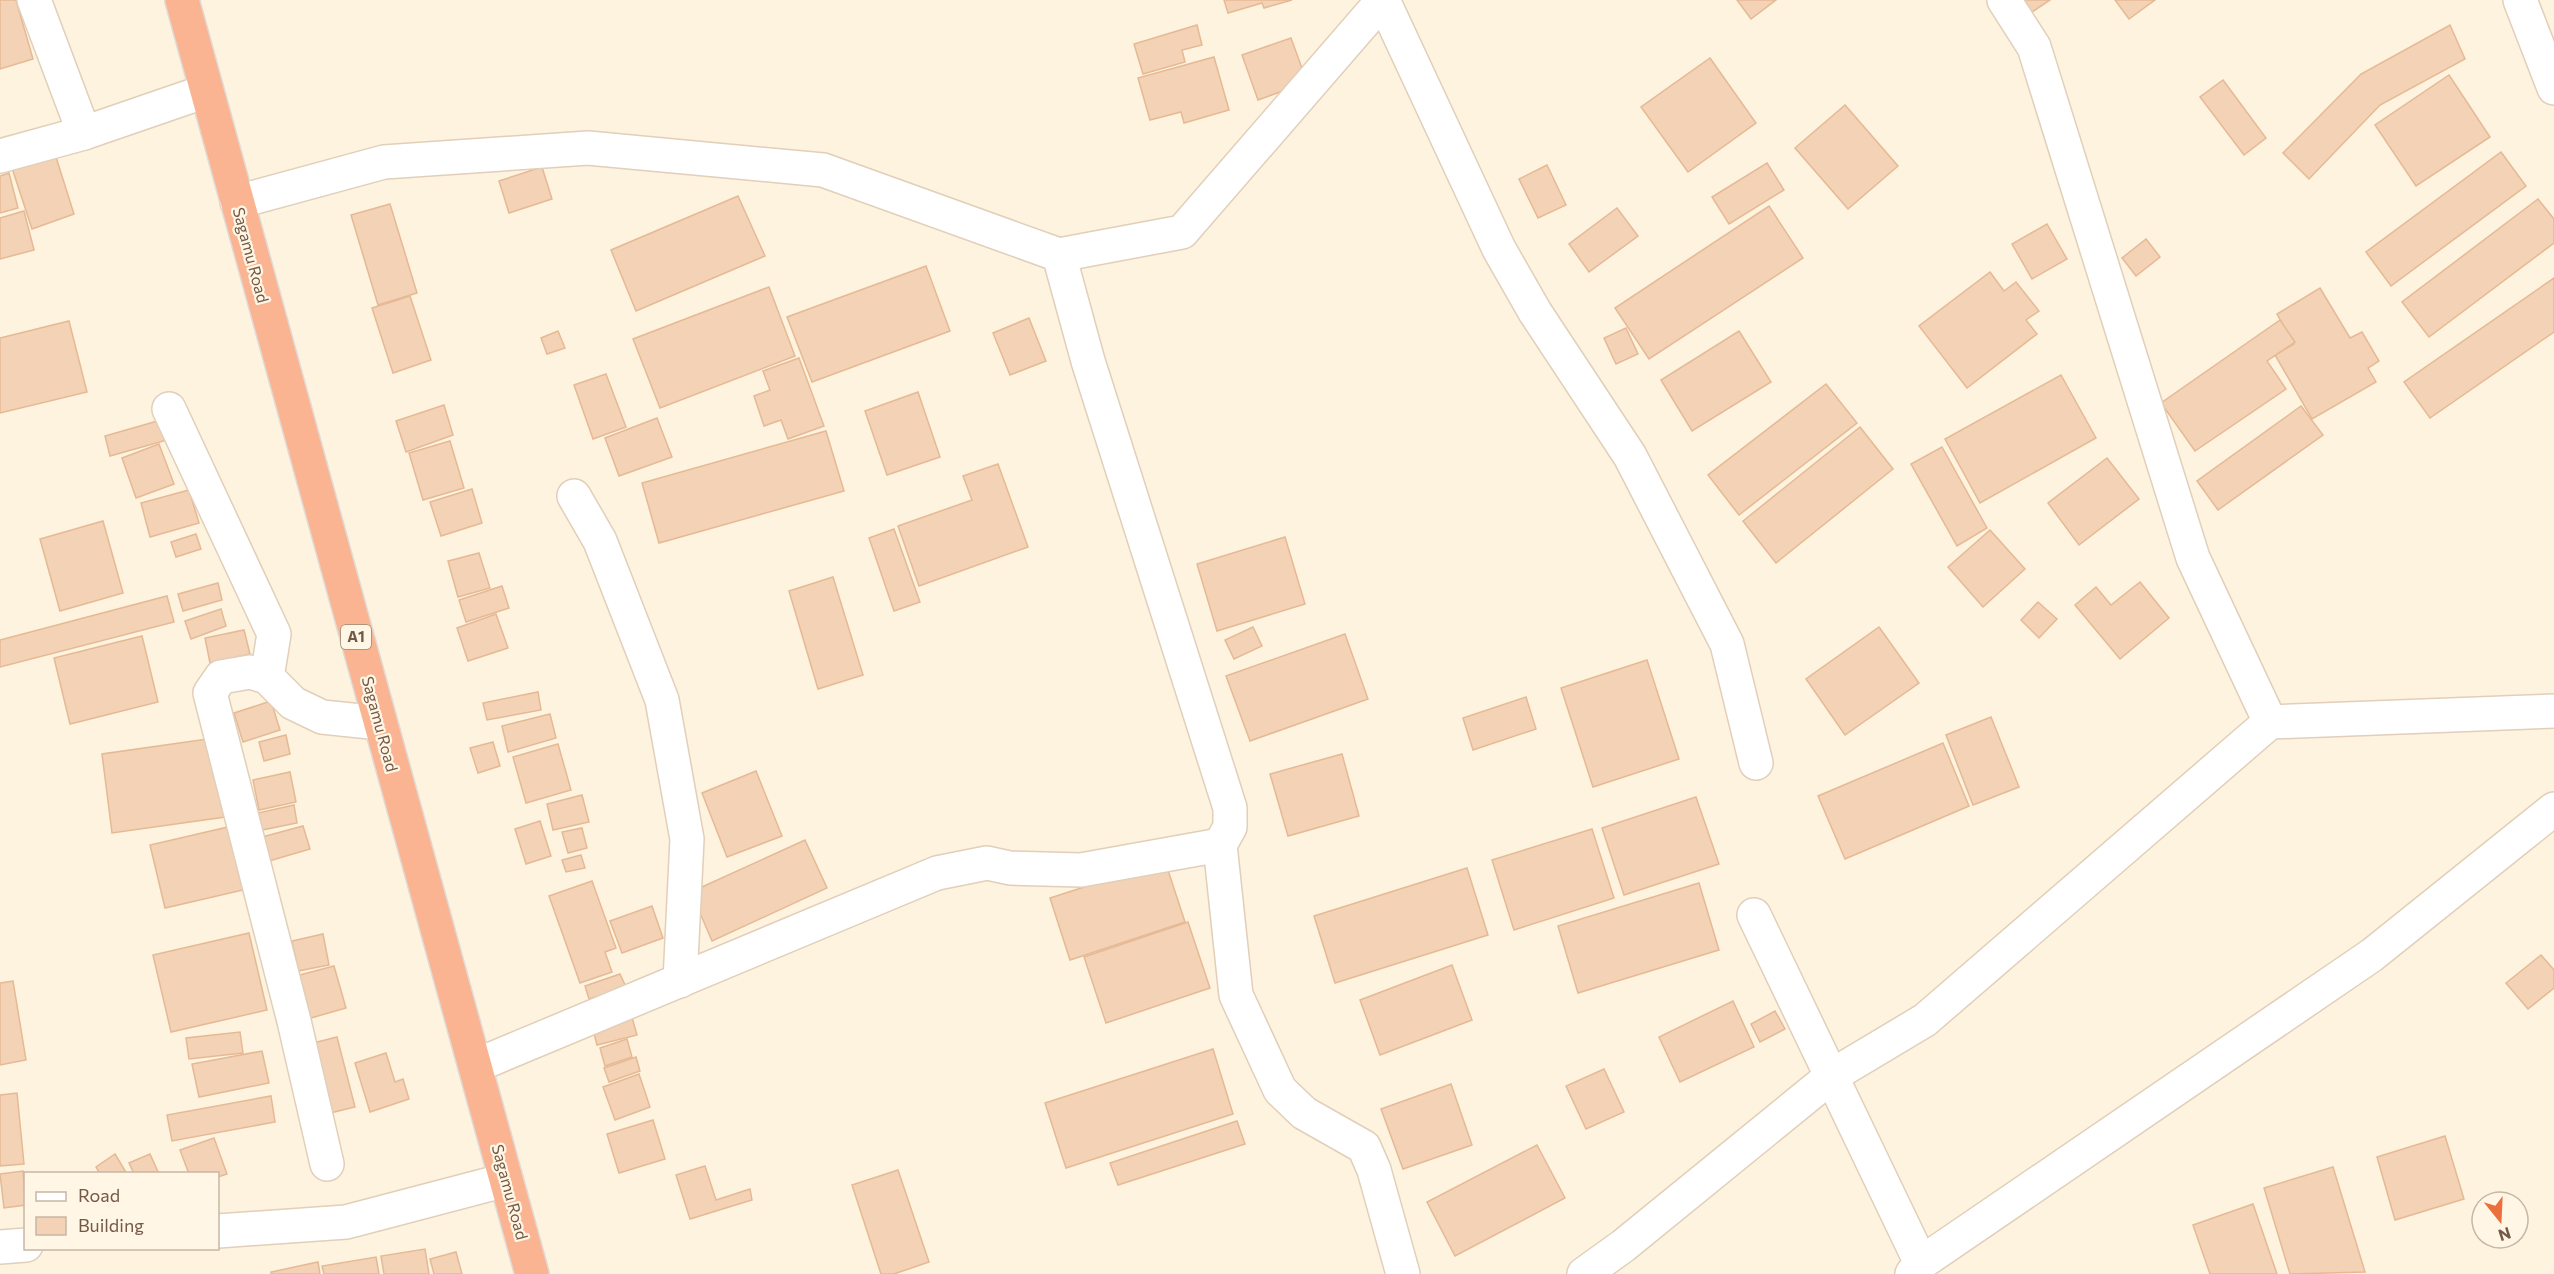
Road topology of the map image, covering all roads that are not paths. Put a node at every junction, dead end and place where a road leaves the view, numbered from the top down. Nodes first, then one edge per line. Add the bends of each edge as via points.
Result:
1 (34, 0) edge
2 (182, 0) edge
3 (1383, 0) edge
4 (2004, 0) edge
5 (2520, 0) edge
6 (2554, 88) edge
7 (206, 91) junction
8 (84, 133) junction
9 (0, 156) edge
10 (237, 202) junction
11 (1059, 255) junction
12 (169, 409) dead end
13 (574, 496) dead end
14 (267, 677) junction
15 (2554, 711) edge
16 (2270, 722) junction
17 (380, 723) junction
18 (1756, 763) dead end
19 (2554, 809) edge
20 (1220, 845) junction
21 (1754, 915) dead end
22 (680, 981) junction
23 (475, 1066) junction
24 (1833, 1075) junction
25 (327, 1164) dead end
26 (506, 1180) junction
27 (219, 1231) edge
28 (24, 1245) edge
29 (0, 1247) edge
30 (1917, 1268) edge
31 (532, 1274) edge
32 (1403, 1274) edge
33 (1584, 1274) edge

1 - 8 street
2 - 7 highway, Sagamu Road / A1
3 - 11 street via 1182,232
3 - 18 street via 1499,249 1535,312 1630,456 1727,644
4 - 16 street via 2034,47 2193,558
5 - 6 street
7 - 8 street
7 - 10 highway, Sagamu Road / A1
8 - 9 street
10 - 11 street via 384,162 588,148 823,170
10 - 17 highway, Sagamu Road / A1
11 - 20 street via 1088,361 1230,808 1230,827
12 - 14 street via 274,634
13 - 22 street via 600,541 662,700 687,839
14 - 17 street via 292,703 322,717
14 - 25 street via 250,672 221,677 210,693
15 - 16 street
16 - 24 street via 1925,1020
17 - 23 highway, Sagamu Road / A1
19 - 30 street via 2372,955
20 - 22 street via 1081,870 987,864 937,873
20 - 32 street via 1236,994 1280,1090 1304,1113 1364,1147
21 - 24 street
22 - 23 street
23 - 26 highway, Sagamu Road / A1
24 - 30 street
24 - 33 street
26 - 27 street via 346,1222
26 - 31 highway, Sagamu Road / A1
28 - 29 street

